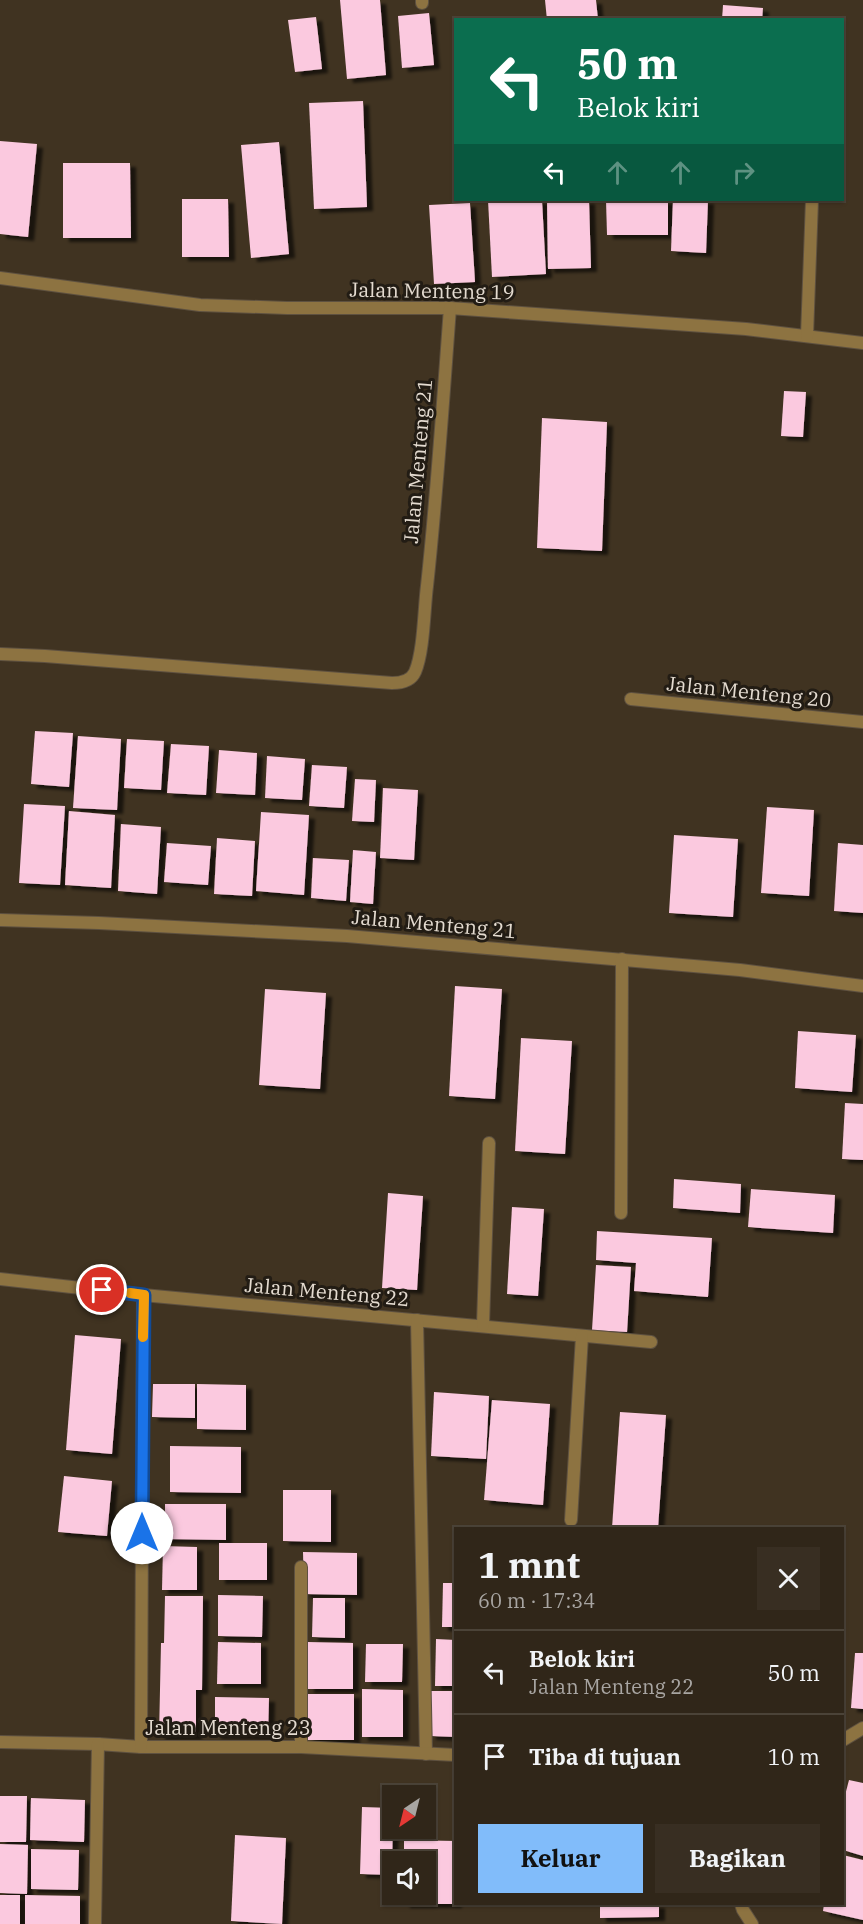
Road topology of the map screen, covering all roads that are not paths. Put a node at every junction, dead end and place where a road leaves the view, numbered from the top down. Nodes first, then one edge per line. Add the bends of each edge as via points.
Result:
1 (812, 201) edge
2 (0, 278) edge
3 (450, 309) junction
4 (807, 336) junction
5 (863, 344) edge
6 (0, 654) edge
7 (631, 699) dead end
8 (863, 722) edge
9 (0, 920) edge
10 (622, 959) junction
11 (863, 986) edge
12 (489, 1143) dead end
13 (621, 1213) dead end
14 (0, 1279) edge
15 (144, 1295) junction
16 (417, 1320) junction
17 (483, 1325) junction
18 (582, 1336) junction
19 (651, 1341) dead end
20 (571, 1520) dead end
21 (301, 1567) dead end
22 (863, 1728) edge
23 (844, 1739) edge
24 (0, 1742) edge
25 (98, 1744) junction
26 (141, 1747) junction
27 (301, 1747) junction
28 (426, 1754) junction
29 (454, 1755) edge
30 (741, 1905) edge
31 (95, 1924) edge
32 (752, 1924) edge

1 - 4 street
2 - 3 street, Jalan Menteng 19 via 200,305
3 - 4 street, Jalan Menteng 19 via 746,328
3 - 6 street, Jalan Menteng 21 via 420,647 414,674 409,679 392,683
4 - 5 street, Jalan Menteng 19
7 - 8 street, Jalan Menteng 20
9 - 10 street, Jalan Menteng 21 via 336,935
10 - 11 street, Jalan Menteng 21
10 - 13 street
12 - 17 street
14 - 15 street, Jalan Menteng 22
15 - 16 street, Jalan Menteng 22
15 - 26 street
16 - 17 street, Jalan Menteng 22
16 - 28 street
17 - 18 street, Jalan Menteng 22
18 - 19 street, Jalan Menteng 22
18 - 20 street
21 - 27 street
22 - 23 street
24 - 25 street, Jalan Menteng 23
25 - 26 street, Jalan Menteng 23
25 - 31 street
26 - 27 street, Jalan Menteng 23
27 - 28 street, Jalan Menteng 23
28 - 29 street, Jalan Menteng 23
30 - 32 street

